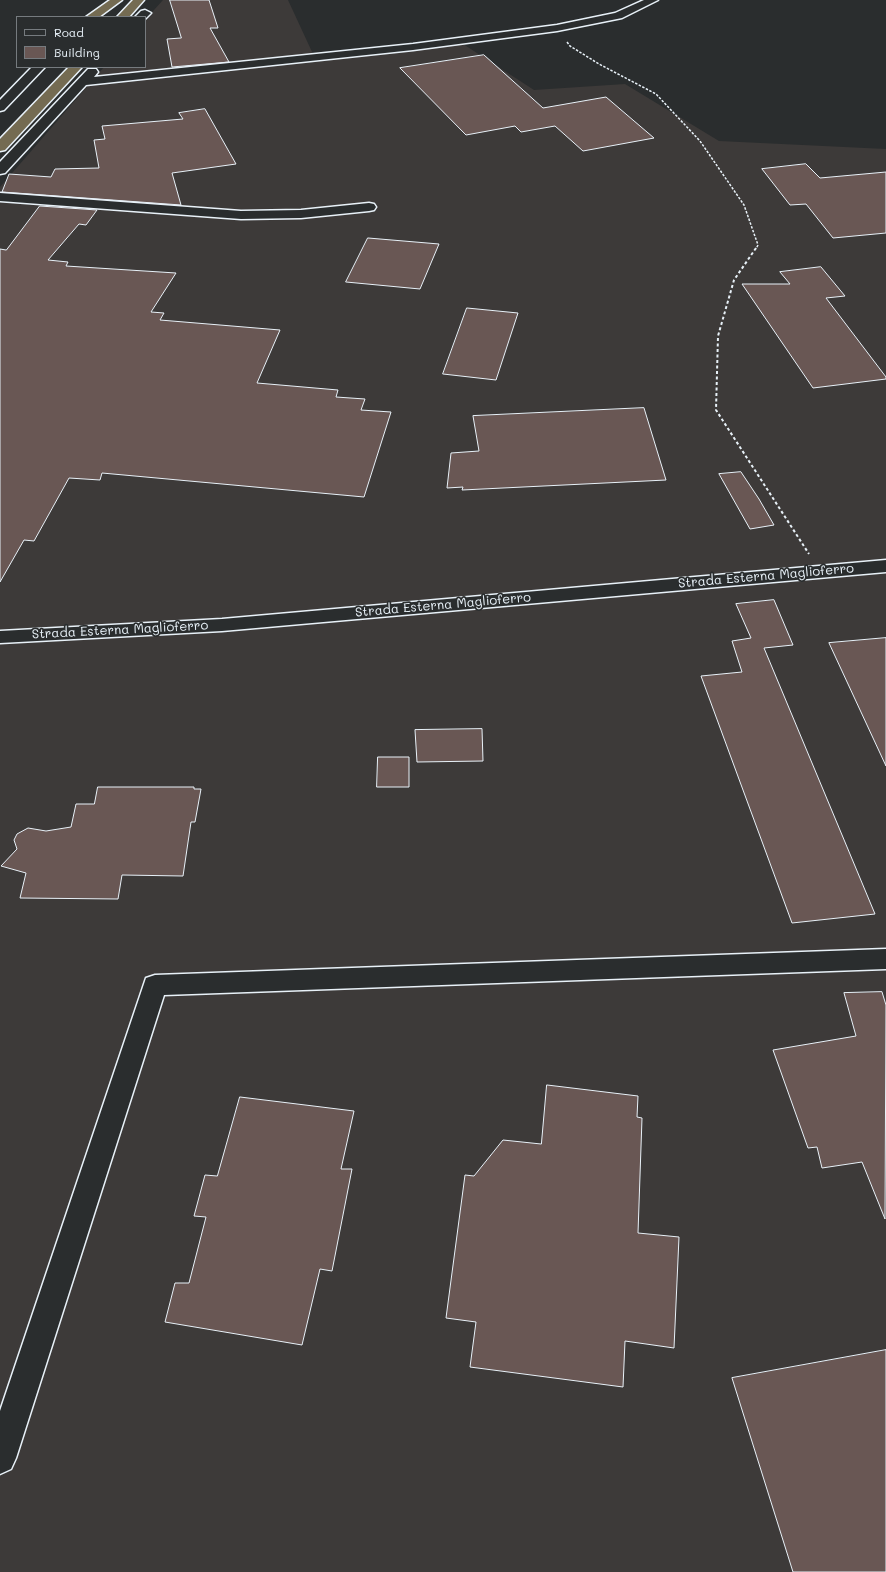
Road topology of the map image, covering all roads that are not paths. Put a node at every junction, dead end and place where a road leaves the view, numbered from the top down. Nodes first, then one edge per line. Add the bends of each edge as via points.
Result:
1 (117, 0) edge
2 (124, 0) edge
3 (139, 0) edge
4 (147, 0) edge
5 (653, 0) edge
6 (143, 15) edge
7 (93, 16) edge
8 (108, 16) edge
9 (124, 16) edge
10 (38, 68) edge
11 (75, 68) edge
12 (95, 68) edge
13 (83, 82) junction
14 (0, 107) edge
15 (0, 147) edge
16 (0, 170) edge
17 (0, 197) edge
18 (369, 208) dead end
19 (886, 566) edge
20 (0, 637) edge
21 (886, 959) edge
22 (0, 1458) edge

1 - 7 highway
2 - 8 highway
3 - 9 highway
4 - 6 highway
5 - 13 street via 618,16 557,28 398,49
10 - 14 street
11 - 15 highway
12 - 13 street
13 - 16 street
17 - 18 street via 241,214 301,214
19 - 20 street, Strada Esterna Maglioferro via 222,625
21 - 22 street via 154,985

